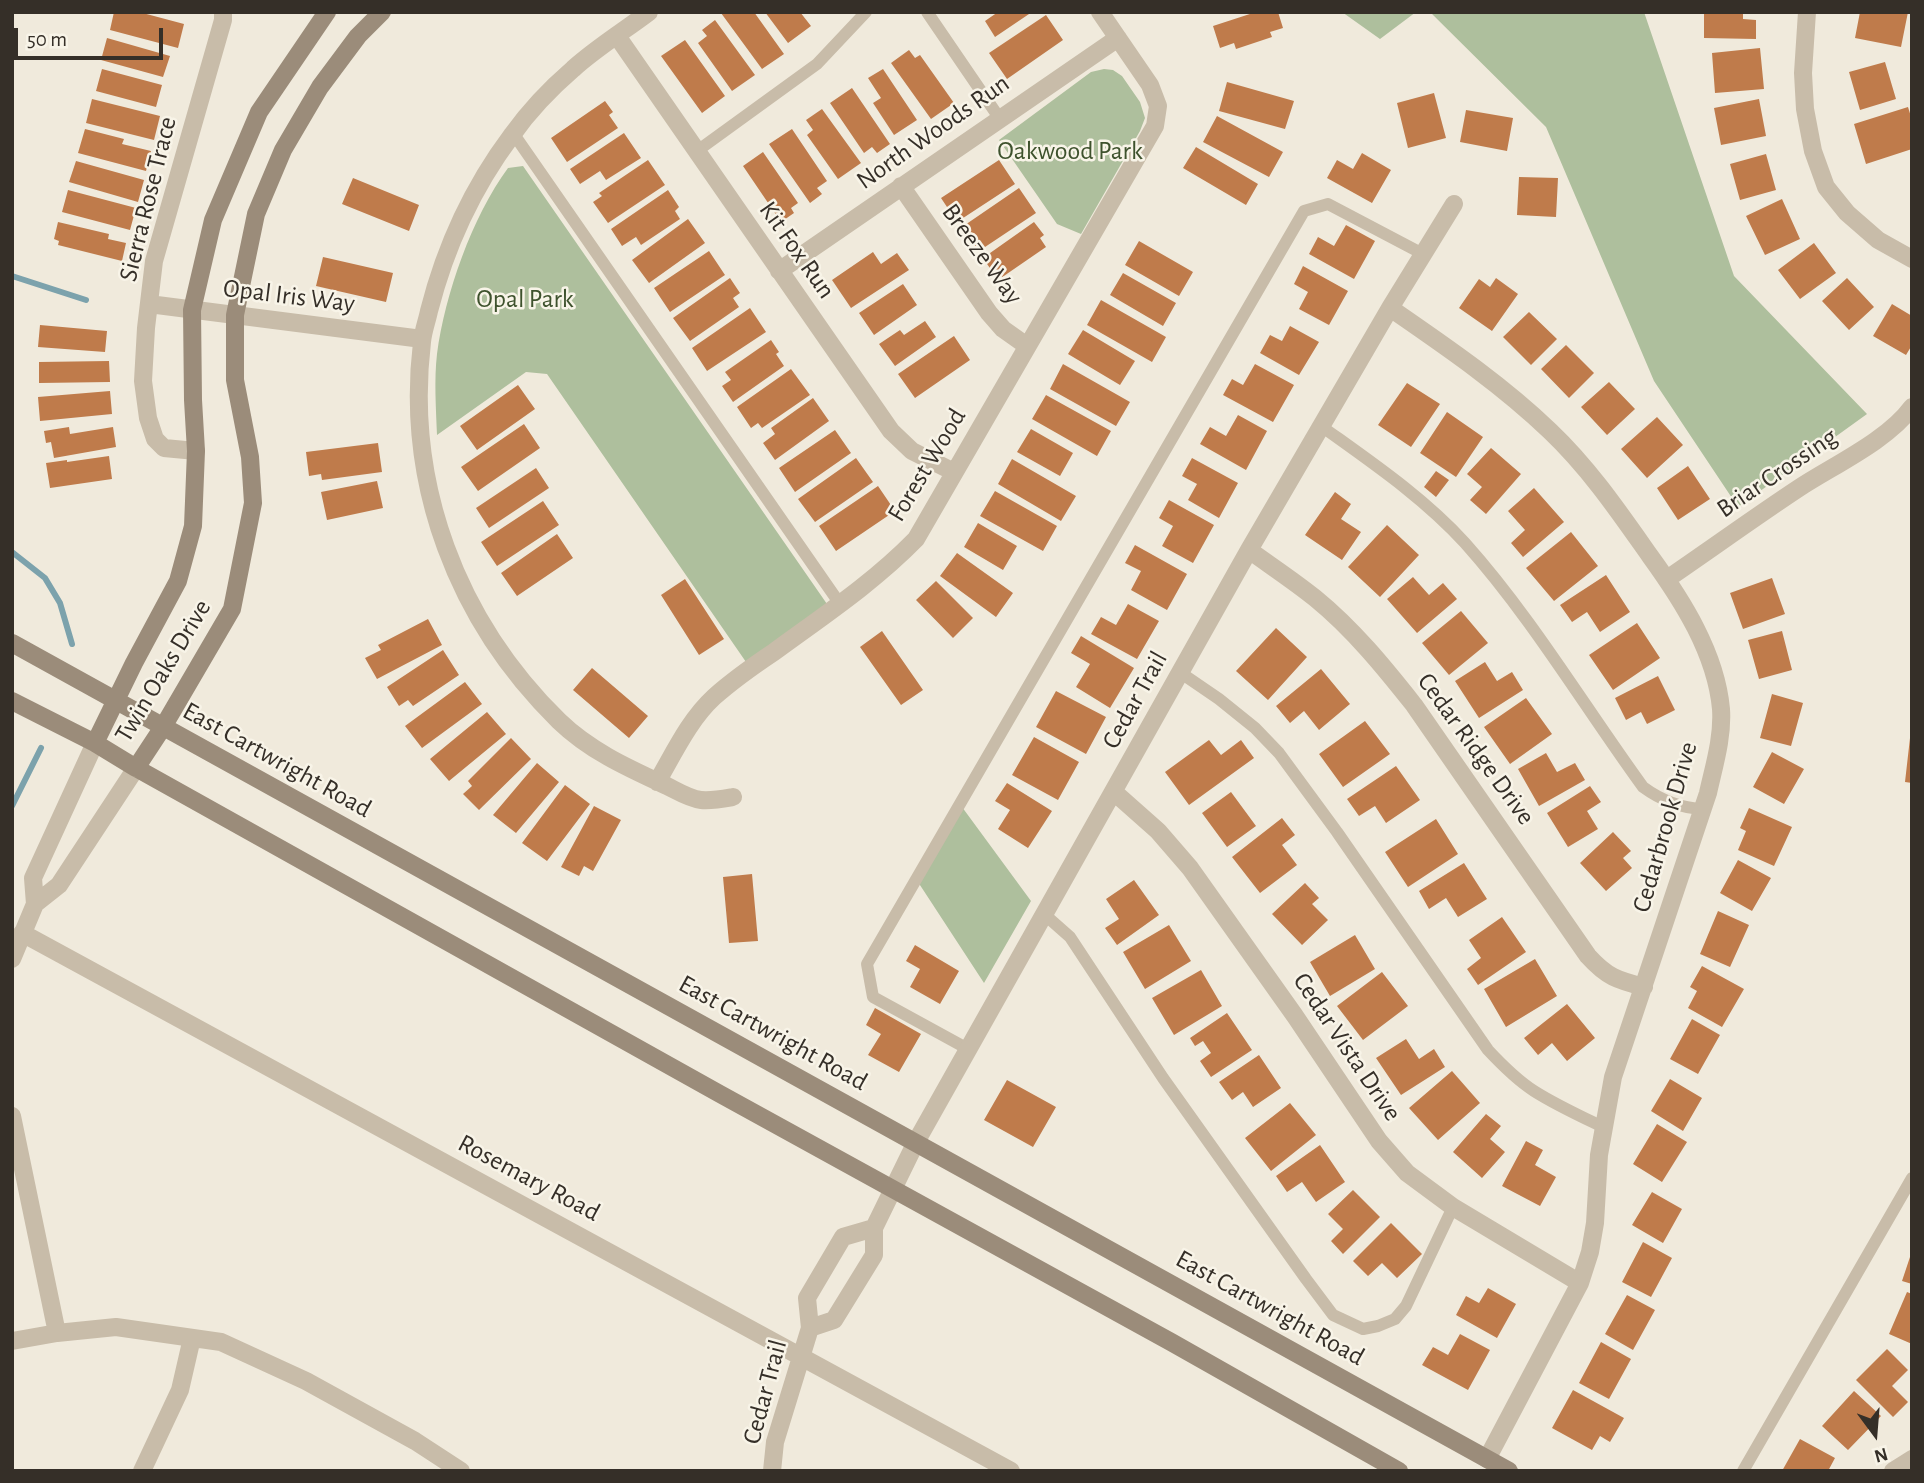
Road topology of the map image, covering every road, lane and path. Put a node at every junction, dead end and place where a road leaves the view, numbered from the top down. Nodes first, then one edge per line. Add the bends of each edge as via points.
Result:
1 (223, 12) edge
2 (327, 12) edge
3 (382, 12) edge
4 (649, 12) edge
5 (866, 12) edge
6 (927, 12) edge
7 (1100, 12) edge
8 (1807, 12) edge
9 (618, 36) junction
10 (1118, 38) junction
11 (1000, 119) junction
12 (513, 134) junction
13 (697, 151) junction
14 (901, 186) junction
15 (1454, 204) dead end
16 (1423, 254) junction
17 (1912, 259) edge
18 (779, 271) junction
19 (149, 304) junction
20 (1390, 307) junction
21 (192, 310) junction
22 (235, 315) junction
23 (422, 339) junction
24 (1027, 346) junction
25 (1912, 407) edge
26 (1321, 426) junction
27 (196, 452) junction
28 (954, 472) junction
29 (1249, 550) junction
30 (1667, 579) junction
31 (840, 604) junction
32 (12, 643) edge
33 (1181, 673) junction
34 (12, 701) edge
35 (117, 701) junction
36 (163, 727) junction
37 (95, 743) junction
38 (136, 768) junction
39 (657, 782) junction
40 (1114, 792) junction
41 (733, 797) dead end
42 (1703, 809) junction
43 (35, 904) junction
44 (1044, 914) junction
45 (22, 933) junction
46 (12, 959) edge
47 (1643, 987) junction
48 (968, 1049) junction
49 (12, 1116) edge
50 (1603, 1127) junction
51 (916, 1142) junction
52 (1912, 1178) edge
53 (895, 1188) junction
54 (1453, 1207) junction
55 (874, 1228) junction
56 (1580, 1283) junction
57 (810, 1328) junction
58 (57, 1333) junction
59 (192, 1338) junction
60 (12, 1341) edge
61 (801, 1356) junction
62 (1487, 1459) junction
63 (1912, 1459) edge
64 (453, 1469) edge
65 (142, 1471) edge
66 (772, 1471) edge
67 (1010, 1471) edge
68 (1399, 1471) edge
69 (1508, 1471) edge
70 (1743, 1471) edge
71 (1893, 1471) edge

1 - 19 street, Sierra Rose Trace via 154,261
2 - 21 main road, Twin Oaks Drive via 259,112 213,220
3 - 22 main road, Twin Oaks Drive via 320,87 283,150 256,214
4 - 9 street
5 - 13 lane via 817,64
6 - 11 lane
7 - 10 street
8 - 17 street via 1805,109 1826,187 1878,240
9 - 12 street via 574,68
9 - 13 street, Kit Fox Run
10 - 11 street, North Woods Run
10 - 24 street, Forest Wood via 1150,85 1158,106 1155,127
11 - 14 street, North Woods Run
12 - 23 street via 458,226
12 - 31 lane
13 - 18 street, Kit Fox Run
14 - 18 street, North Woods Run
14 - 24 street, Breeze Way via 989,313
15 - 16 street, Cedar Trail
16 - 20 street, Cedar Trail
16 - 48 lane via 1328,204 1304,211 867,964 873,997
18 - 28 street, Kit Fox Run via 891,431 912,450
19 - 21 street, Opal Iris Way
19 - 27 street, Sierra Rose Trace via 143,381 148,418 155,439 164,448
20 - 26 street, Cedar Trail
20 - 30 street, Cedarbrook Drive via 1485,374 1550,431 1603,491
21 - 22 street, Opal Iris Way
21 - 27 main road, Twin Oaks Drive
22 - 23 street, Opal Iris Way
22 - 36 main road, Twin Oaks Drive via 235,380 250,457 253,502 232,609
23 - 39 street via 418,400 422,450 438,523 457,578 538,700 606,757
24 - 28 street, Forest Wood
25 - 30 street, Briar Crossing via 1876,439
26 - 29 street, Cedar Trail
26 - 42 lane via 1415,495 1464,542 1525,618 1643,787 1661,800
27 - 35 main road, Twin Oaks Drive via 193,526 178,581
28 - 31 street, Forest Wood via 916,539
29 - 33 street, Cedar Trail
29 - 47 street, Cedar Ridge Drive via 1315,597 1384,666 1588,956 1603,972
30 - 42 street, Cedarbrook Drive via 1709,659 1721,710 1718,748
31 - 39 street, Forest Wood via 712,699
32 - 35 main road, East Cartwright Road
33 - 40 street, Cedar Trail
33 - 50 lane via 1255,728 1279,753 1506,1069 1532,1090
34 - 37 main road
35 - 36 main road, East Cartwright Road
35 - 37 main road, Twin Oaks Drive
36 - 38 main road, Twin Oaks Drive
36 - 51 main road, East Cartwright Road
37 - 38 main road
37 - 43 street, Twin Oaks Drive via 33,878
38 - 43 street, Twin Oaks Drive via 59,885
38 - 53 main road
39 - 41 street via 698,800
40 - 44 street, Cedar Trail
40 - 54 street, Cedar Vista Drive via 1158,831 1189,869 1379,1141 1407,1173
42 - 47 street, Cedarbrook Drive
43 - 45 street, Twin Oaks Drive
44 - 48 street, Cedar Trail
44 - 54 lane via 1070,937 1163,1078 1333,1315 1363,1329 1395,1319 1406,1307
45 - 46 street, Twin Oaks Drive
45 - 61 street, Rosemary Road
47 - 50 street, Cedarbrook Drive
48 - 51 street, Cedar Trail
49 - 58 street
50 - 56 street, Cedarbrook Drive via 1595,1223
51 - 53 street, Cedar Trail
51 - 62 main road, East Cartwright Road
52 - 70 lane
53 - 55 street, Cedar Trail
53 - 68 main road
54 - 56 street, Cedar Vista Drive
55 - 57 street, Cedar Trail via 874,1255 834,1320
55 - 57 street, Cedar Trail via 843,1237 807,1298
56 - 62 street, Cedarbrook Drive
57 - 61 street, Cedar Trail
58 - 59 street via 116,1327
58 - 60 street
59 - 64 street via 221,1342 306,1381 415,1441
59 - 65 street via 180,1390
61 - 66 street, Cedar Trail via 775,1442
61 - 67 street, Rosemary Road
62 - 69 main road, East Cartwright Road
63 - 71 street

